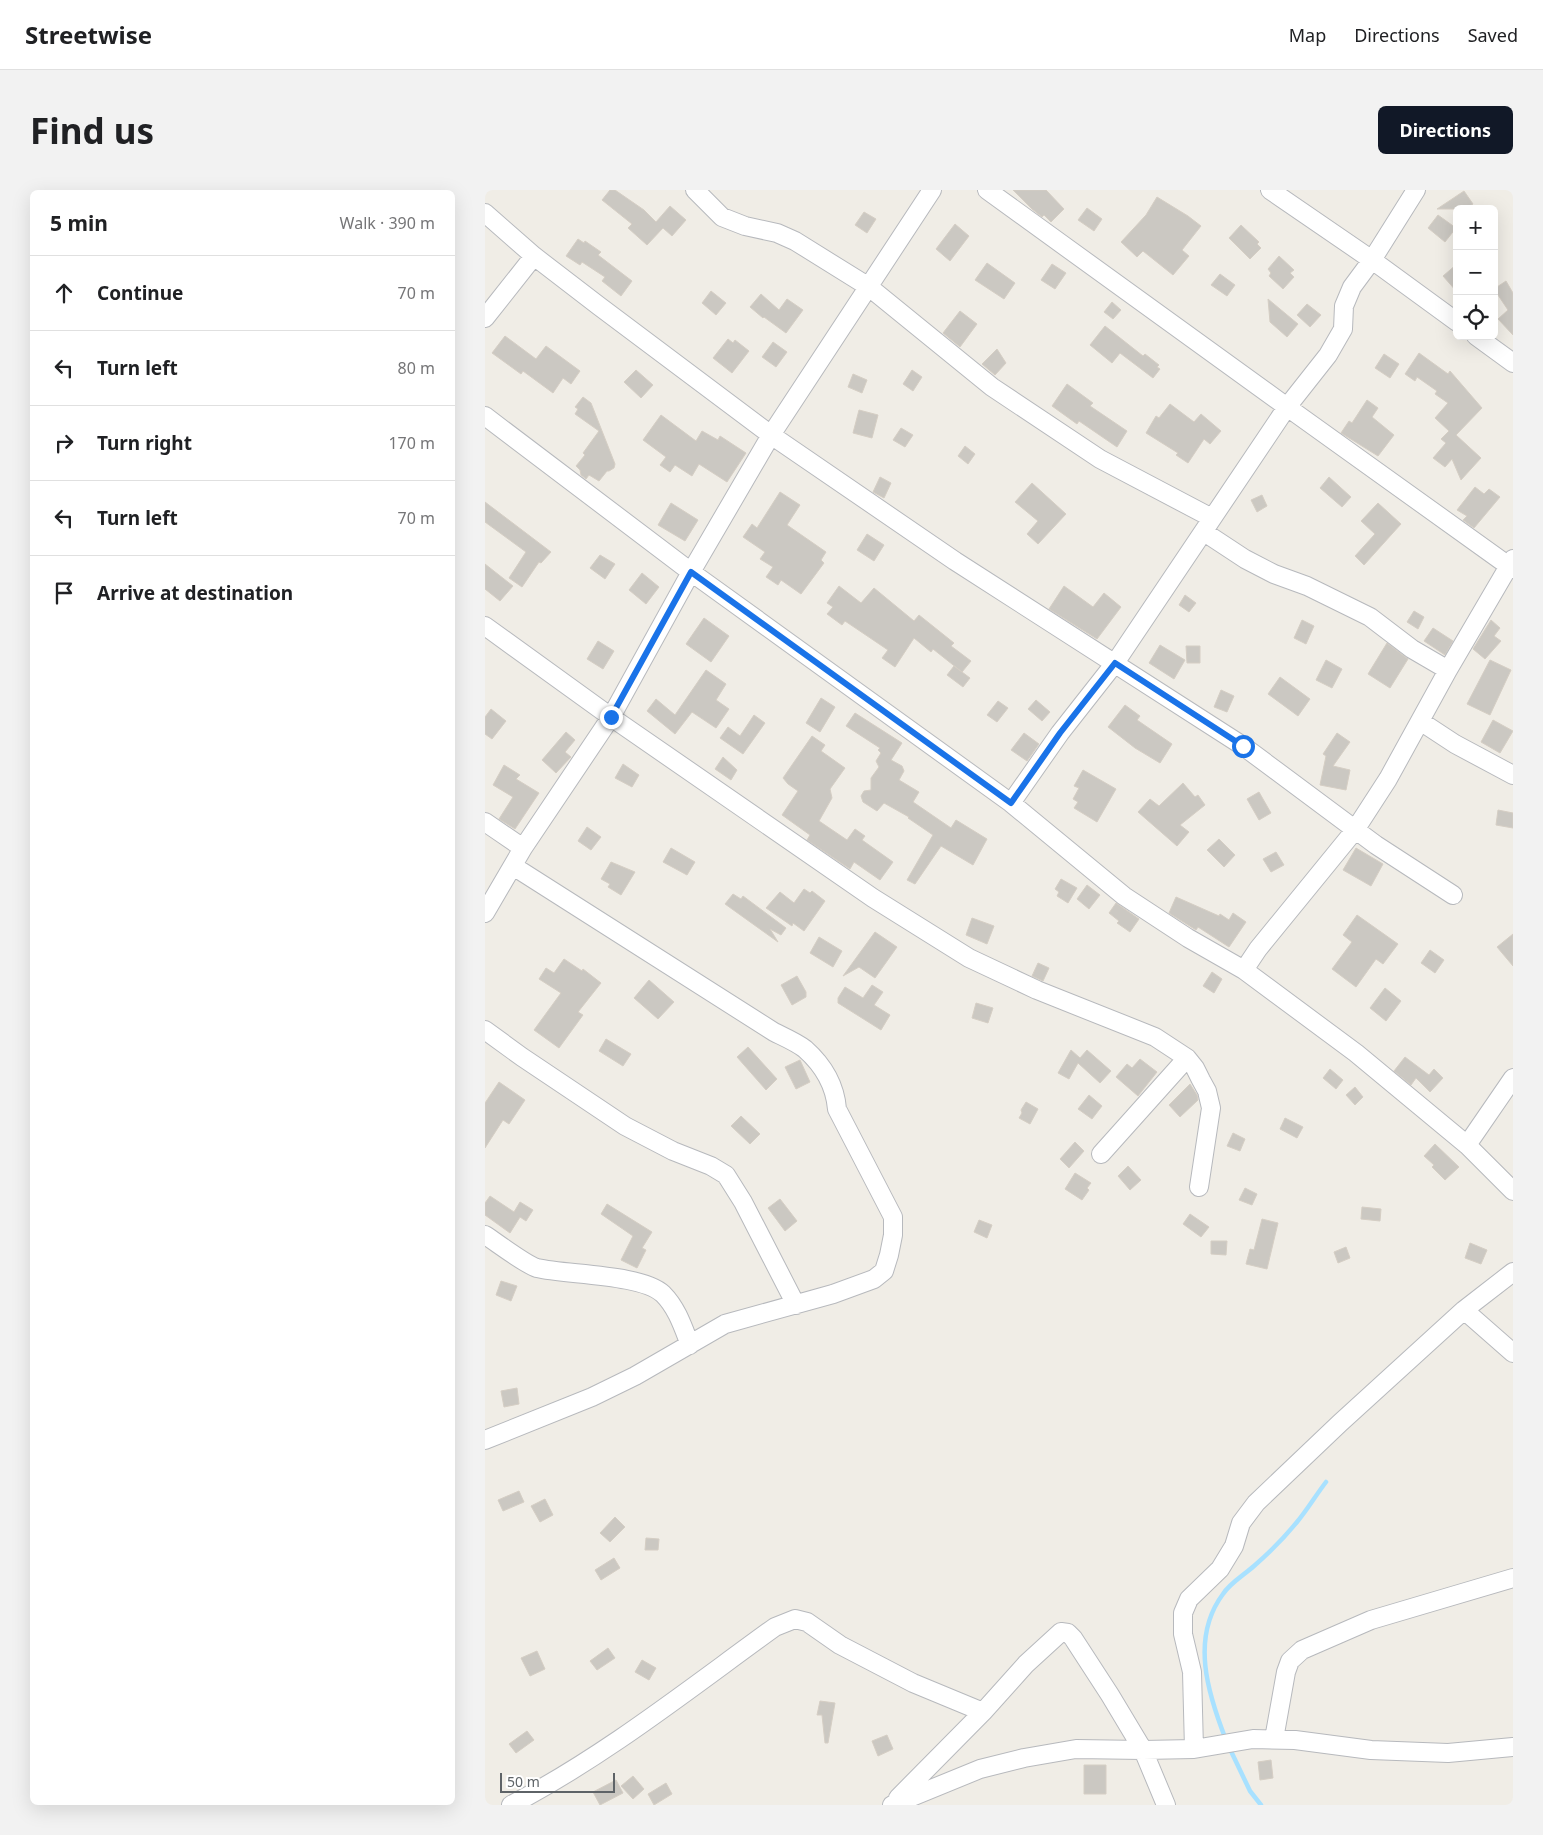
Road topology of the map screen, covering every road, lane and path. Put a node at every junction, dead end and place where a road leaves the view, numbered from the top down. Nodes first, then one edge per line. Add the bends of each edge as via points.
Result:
1 (695, 190) edge
2 (932, 190) edge
3 (987, 190) edge
4 (1271, 190) edge
5 (1416, 190) edge
6 (485, 213) edge
7 (534, 256) junction
8 (1372, 260) junction
9 (869, 287) junction
10 (485, 318) edge
11 (1453, 319) edge
12 (1481, 340) edge
13 (1513, 363) edge
14 (1287, 407) junction
15 (485, 416) edge
16 (771, 435) junction
17 (1208, 525) junction
18 (1511, 565) edge
19 (691, 572) junction
20 (485, 626) edge
21 (1115, 663) junction
22 (1448, 670) junction
23 (611, 717) junction
24 (1420, 721) junction
25 (1513, 776) edge
26 (1011, 803) junction
27 (485, 822) edge
28 (1355, 830) junction
29 (523, 848) junction
30 (513, 866) junction
31 (1453, 895) dead end
32 (485, 913) edge
33 (1244, 970) junction
34 (485, 1030) edge
35 (1187, 1058) junction
36 (1513, 1078) edge
37 (1467, 1146) junction
38 (1101, 1154) dead end
39 (1199, 1187) dead end
40 (1513, 1191) edge
41 (485, 1235) edge
42 (1513, 1272) edge
43 (796, 1305) junction
44 (1464, 1310) junction
45 (690, 1344) junction
46 (1513, 1353) edge
47 (485, 1440) edge
48 (1513, 1578) edge
49 (983, 1712) junction
50 (1274, 1739) junction
51 (1513, 1747) edge
52 (1194, 1749) junction
53 (1143, 1750) junction
54 (511, 1805) edge
55 (891, 1805) edge
56 (1166, 1805) edge

1 - 9 street via 722,216 795,241
2 - 9 street
3 - 14 street
4 - 8 street
5 - 8 street
6 - 7 street
7 - 10 street
7 - 16 street
8 - 11 street
8 - 14 street via 1352,287 1344,306 1343,329 1328,355
9 - 16 street
9 - 17 street via 992,387 1100,459
12 - 13 street
14 - 17 street
14 - 18 street
15 - 19 street
16 - 19 street
16 - 21 street via 955,561
17 - 21 street
17 - 22 street via 1245,559 1371,617
18 - 22 street
19 - 23 street
19 - 26 street
20 - 23 street
21 - 26 street
21 - 28 street via 1243,746
22 - 24 street
23 - 29 street
23 - 35 street via 873,898 969,958 1037,990 1155,1037
24 - 25 street
24 - 28 street
26 - 33 street via 1124,896
27 - 29 street
28 - 31 street
28 - 33 street
29 - 30 street
30 - 32 street
30 - 43 street via 804,1048 822,1067 836,1094 837,1109 893,1217 893,1235 884,1270 874,1279
33 - 37 street via 1355,1053
34 - 43 street via 625,1126 726,1175
35 - 38 street
35 - 39 street via 1207,1091 1211,1108
36 - 37 street
37 - 40 street
41 - 45 street via 535,1268 625,1280 662,1293 674,1307
42 - 44 street
43 - 45 street via 725,1324
44 - 46 street
44 - 52 street via 1256,1503 1241,1523 1234,1546 1219,1569 1189,1599 1183,1613 1183,1634 1192,1672
45 - 47 street via 592,1397
48 - 50 street via 1371,1620 1302,1650 1290,1661 1286,1672
49 - 53 street via 1061,1632 1068,1633
49 - 54 street via 913,1682 840,1645 807,1622 795,1619 775,1627 613,1745 547,1787
49 - 55 street
50 - 51 street via 1371,1750 1448,1753
50 - 52 street via 1253,1739
52 - 53 street
53 - 55 street via 1076,1749 1024,1758 980,1769
53 - 56 street

